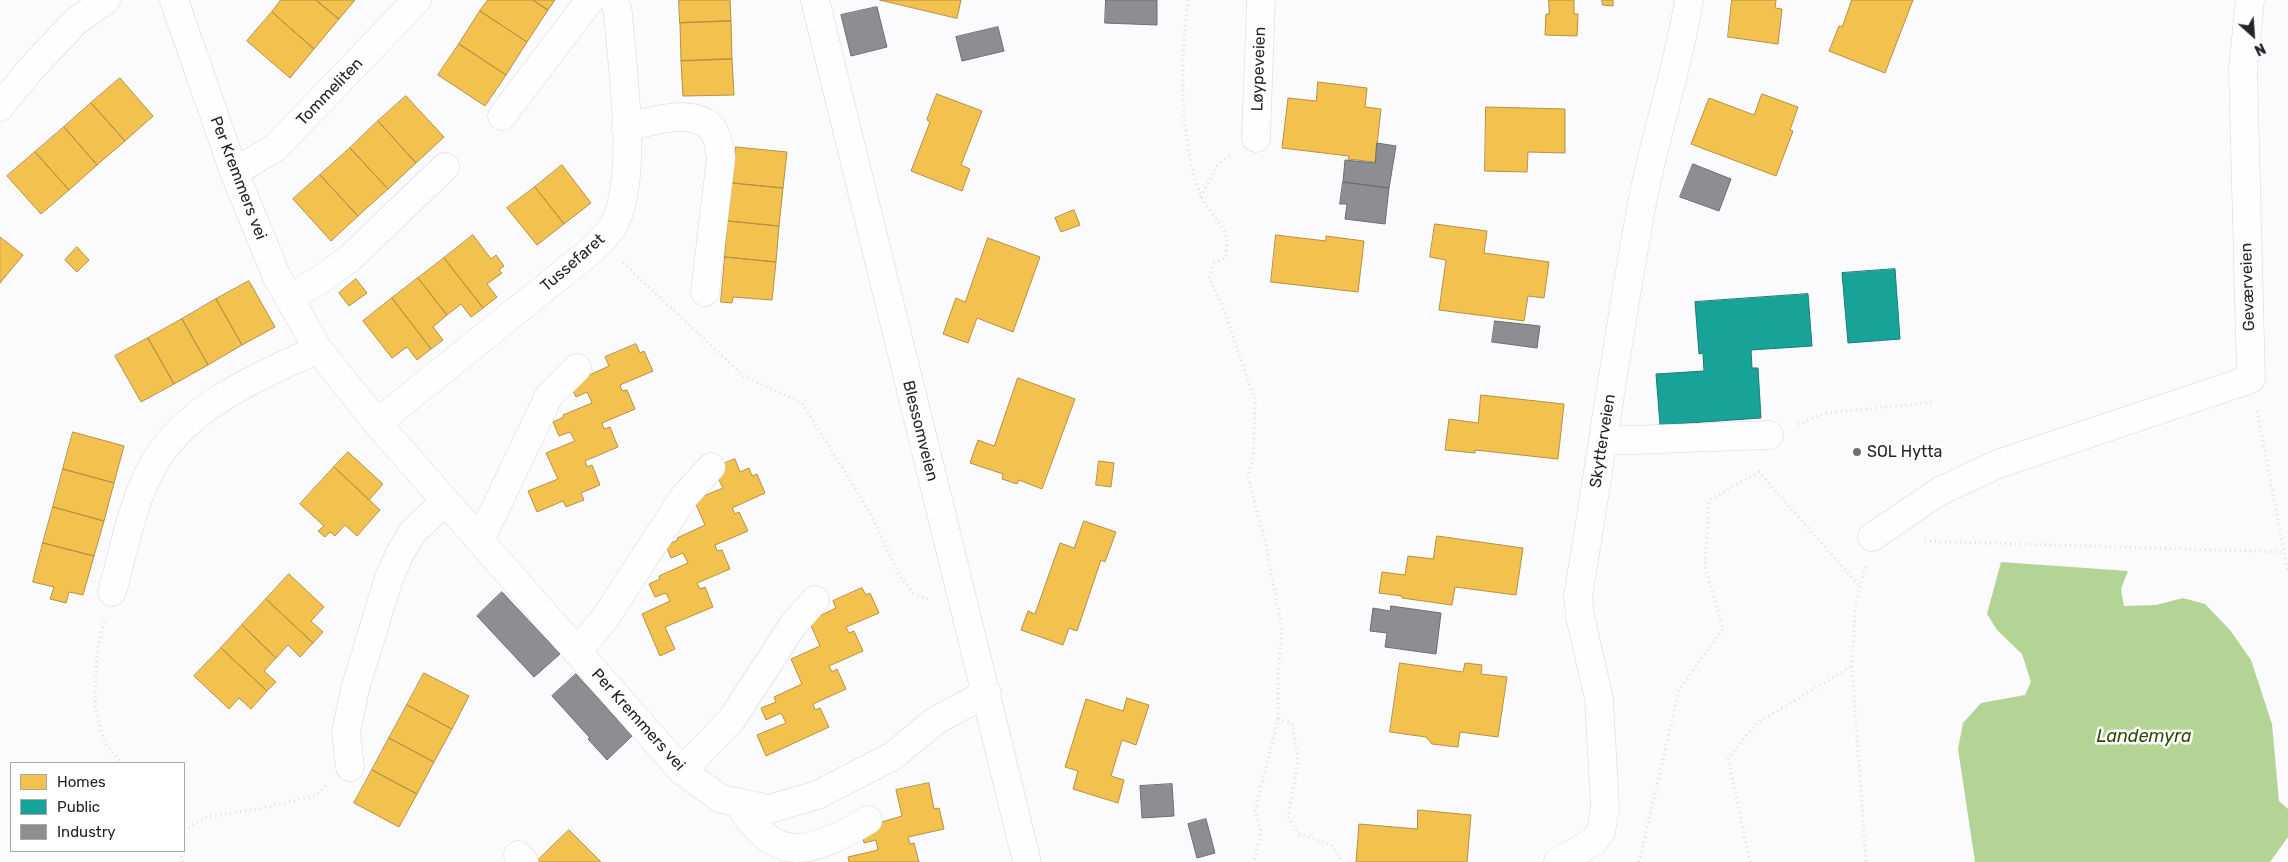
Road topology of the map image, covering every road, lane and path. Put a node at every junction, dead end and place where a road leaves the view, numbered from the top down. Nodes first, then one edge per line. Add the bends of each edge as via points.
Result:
1 (106, 0) edge
2 (174, 0) edge
3 (417, 0) edge
4 (590, 0) edge
5 (614, 0) edge
6 (815, 0) edge
7 (1188, 0) edge
8 (1261, 0) edge
9 (1689, 0) edge
10 (2250, 0) edge
11 (0, 107) edge
12 (502, 116) dead end
13 (626, 128) junction
14 (1256, 138) joint
15 (445, 167) dead end
16 (234, 172) junction
17 (1201, 197) junction
18 (600, 242) junction
19 (705, 292) dead end
20 (289, 299) junction
21 (318, 349) junction
22 (576, 368) dead end
23 (2251, 379) junction
24 (1934, 402) dead end
25 (377, 423) junction
26 (1768, 435) joint
27 (1604, 441) junction
28 (712, 466) dead end
29 (445, 501) junction
30 (1872, 538) joint
31 (480, 540) junction
32 (1922, 541) dead end
33 (2283, 552) junction
34 (2288, 571) edge
35 (1860, 587) junction
36 (961, 591) junction
37 (112, 592) joint
38 (815, 600) dead end
39 (577, 652) junction
40 (1852, 666) junction
41 (987, 693) junction
42 (1278, 719) junction
43 (121, 762) edge
44 (350, 767) joint
45 (682, 771) junction
46 (738, 802) junction
47 (868, 820) dead end
48 (185, 829) edge
49 (1027, 862) edge
50 (1254, 862) edge
51 (1342, 862) edge
52 (1558, 862) edge
53 (1639, 862) edge
54 (1750, 862) edge
55 (1866, 862) edge

1 - 11 street via 76,21
2 - 16 street, Per Kremmers vei
3 - 16 street, Tommeliten via 275,148
4 - 12 street
5 - 13 street, Tussefaret via 619,23
6 - 36 street, Blessomveien
7 - 17 path via 1182,93 1190,156
8 - 14 street, Løypeveien
9 - 27 street, Skytterveien via 1684,36 1643,200
10 - 23 street, Geværveien via 2243,68
13 - 18 street, Tussefaret via 627,180 623,200 616,221
13 - 19 street via 668,117 687,117 707,123 717,137 722,157
14 - 17 path via 1218,164
15 - 20 street via 351,257
16 - 20 street, Per Kremmers vei via 276,277
17 - 42 path via 1227,237 1226,258 1214,263 1209,278 1223,307 1255,400 1253,460 1248,476 1266,545 1282,630
18 - 25 street, Tussefaret
18 - 36 path via 744,376 802,403 872,516 899,575 913,593 926,599
20 - 21 street, Per Kremmers vei
21 - 25 street, Per Kremmers vei
21 - 37 street via 255,379 203,409 168,445 153,466 134,511
22 - 31 street via 549,396
23 - 30 street via 1998,464 1940,491
23 - 33 path
24 - 26 path via 1826,413
25 - 29 street, Per Kremmers vei
26 - 27 street
27 - 52 street, Skytterveien via 1578,596 1599,700 1605,807 1601,832 1593,842
28 - 39 street via 684,497 605,618
29 - 31 street, Per Kremmers vei
29 - 44 street via 412,533 389,578 355,689 346,732
30 - 35 path
31 - 39 street, Per Kremmers vei
32 - 33 path
33 - 34 path
35 - 40 path via 1855,608
35 - 53 path via 1758,472 1708,500 1705,567 1723,629 1679,690
36 - 41 street, Blessomveien
37 - 43 path via 97,650 95,707 105,744
38 - 45 street via 793,625 732,718
39 - 45 street, Per Kremmers vei
40 - 54 path via 1756,724 1728,758
40 - 55 path
41 - 46 street, Per Kremmers vei via 936,721 893,756 817,795 769,809
41 - 49 street, Blessomveien
42 - 50 path via 1255,812 1262,832
42 - 51 path via 1292,722 1298,761 1288,817 1299,834 1332,845
44 - 48 path via 316,795 207,817
45 - 46 street, Per Kremmers vei via 721,799
46 - 47 street via 748,828 765,850 782,859 795,861

